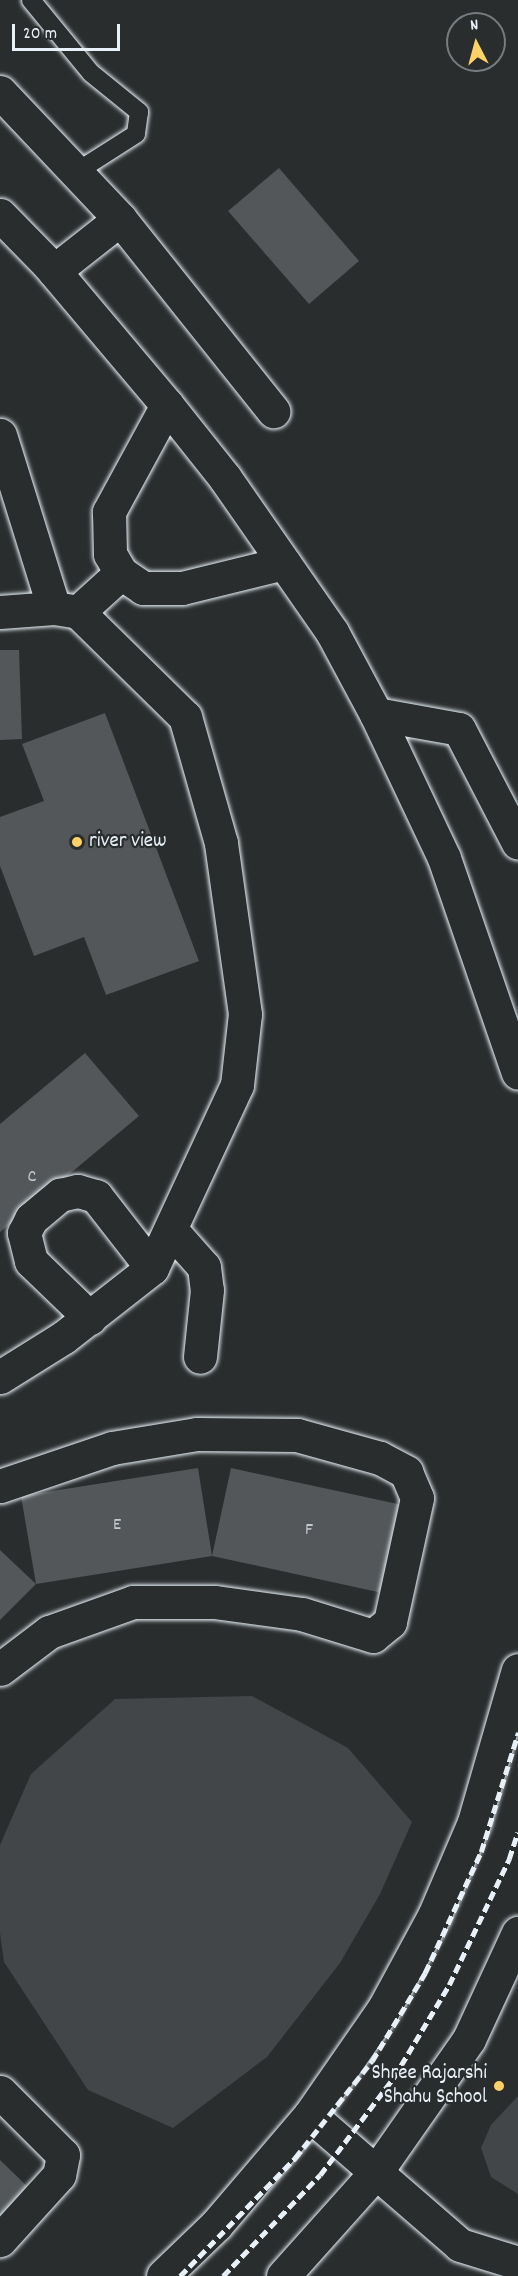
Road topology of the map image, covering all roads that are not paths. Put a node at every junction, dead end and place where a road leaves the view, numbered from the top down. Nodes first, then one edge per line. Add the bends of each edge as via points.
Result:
1 (31, 0) edge
2 (0, 92) edge
3 (78, 171) junction
4 (0, 215) edge
5 (120, 219) junction
6 (54, 271) junction
7 (167, 405) junction
8 (273, 411) dead end
9 (0, 435) edge
10 (284, 563) junction
11 (121, 573) junction
12 (66, 610) junction
13 (0, 612) edge
14 (376, 714) junction
15 (518, 843) edge
16 (518, 1073) edge
17 (172, 1231) junction
18 (152, 1268) junction
19 (90, 1318) junction
20 (200, 1357) dead end
21 (0, 1377) edge
22 (0, 1486) edge
23 (0, 1669) edge
24 (518, 1670) edge
25 (518, 1933) edge
26 (0, 2092) edge
27 (310, 2115) junction
28 (376, 2172) junction
29 (0, 2240) edge
30 (518, 2263) edge
31 (163, 2276) edge
32 (283, 2276) edge

1 - 3 lane via 92,73 139,112 136,134
2 - 3 street
3 - 5 street
4 - 6 street
5 - 6 street
5 - 8 street
6 - 7 street
7 - 10 street
7 - 11 street via 109,512 110,554
9 - 12 street
10 - 11 street via 182,588 143,588
10 - 14 street via 332,632
11 - 12 street
12 - 13 street
12 - 17 street via 185,717 221,843 245,1014 237,1086
14 - 15 street via 459,729
14 - 16 street via 444,858
17 - 18 street
17 - 20 street via 204,1267 207,1290
18 - 19 street
18 - 19 street via 96,1197 78,1191 60,1195 31,1220 24,1233 31,1261
19 - 21 street
22 - 23 street via 112,1448 197,1434 297,1435 380,1458 406,1472 417,1498 390,1622 373,1636 302,1614 214,1602 133,1602 49,1632
24 - 27 street via 474,1822 434,1916 384,2008
25 - 28 street via 469,2039
26 - 29 street via 63,2155 59,2175
27 - 28 street
27 - 31 street via 216,2225
28 - 30 street via 460,2246
28 - 32 street

